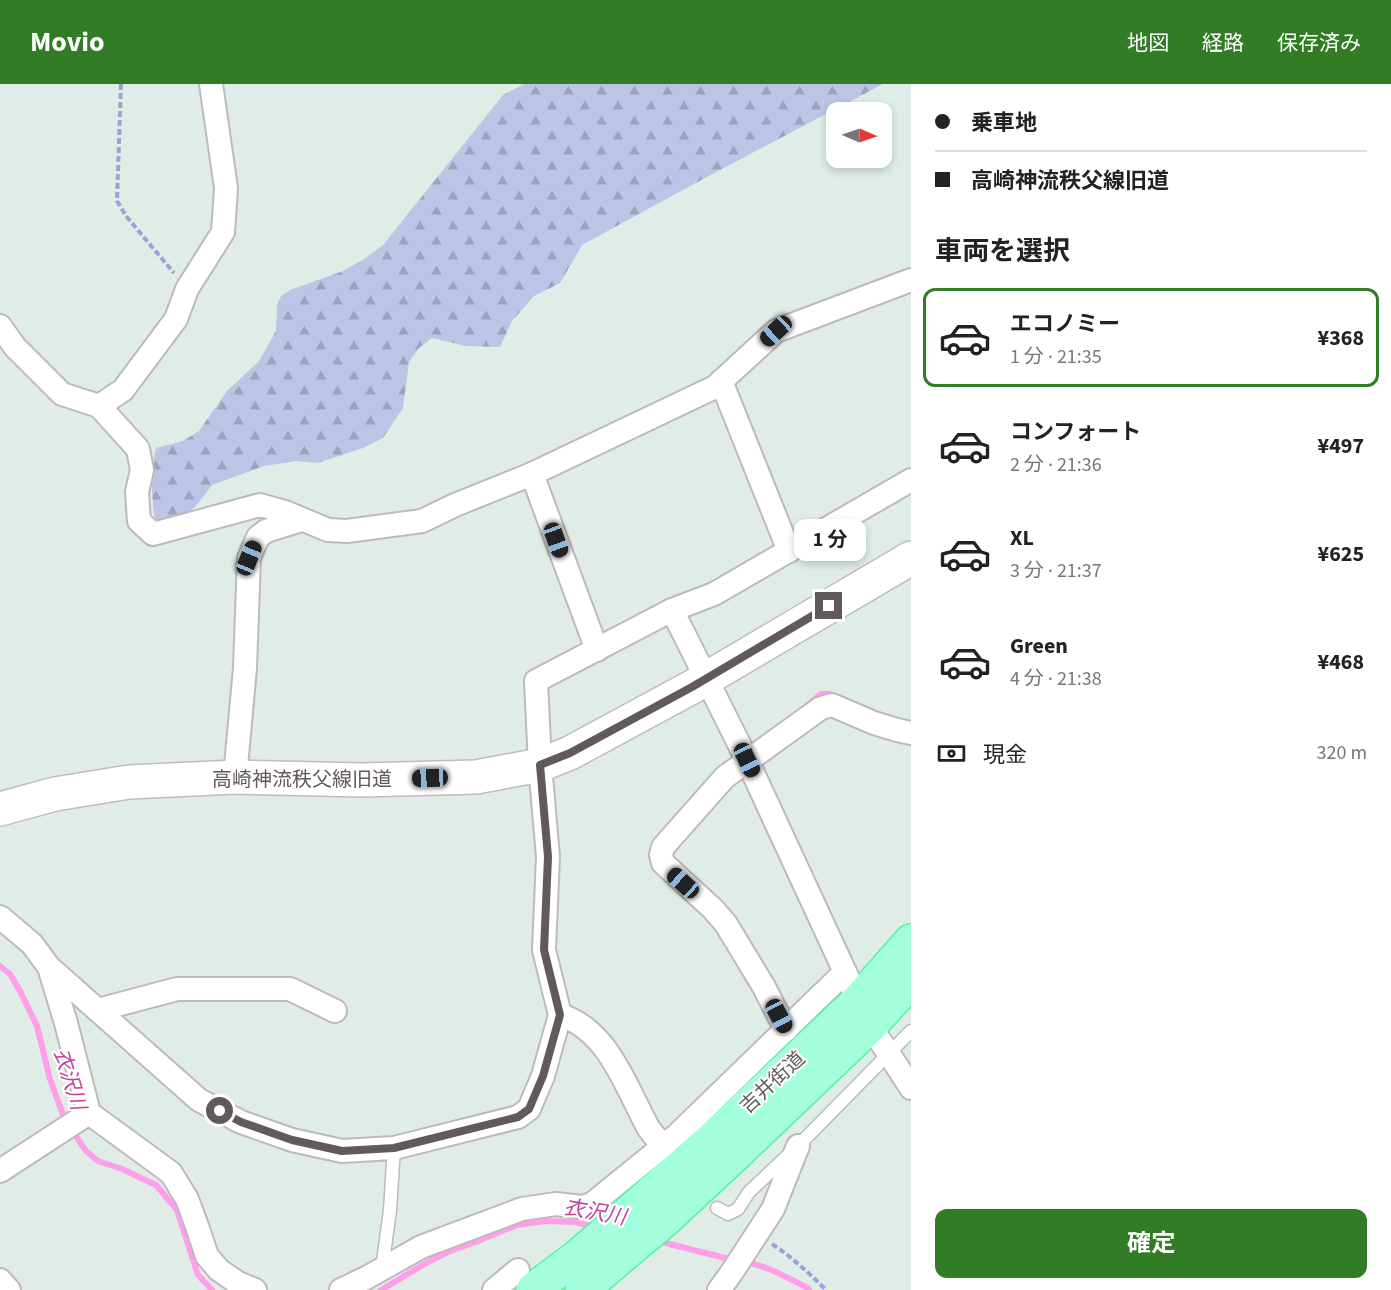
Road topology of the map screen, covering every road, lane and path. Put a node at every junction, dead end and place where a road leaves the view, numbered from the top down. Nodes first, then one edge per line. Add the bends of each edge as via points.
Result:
1 (122, 84) edge
2 (211, 84) edge
3 (911, 280) edge
4 (187, 289) junction
5 (0, 326) edge
6 (721, 381) junction
7 (99, 406) junction
8 (532, 474) junction
9 (911, 480) edge
10 (301, 520) junction
11 (789, 551) junction
12 (911, 558) edge
13 (672, 610) junction
14 (597, 650) junction
15 (707, 678) junction
16 (911, 733) edge
17 (747, 760) junction
18 (540, 765) junction
19 (235, 777) junction
20 (0, 808) edge
21 (0, 917) edge
22 (911, 941) edge
23 (49, 967) junction
24 (911, 981) edge
25 (858, 1000) junction
26 (98, 1010) junction
27 (335, 1011) dead end
28 (560, 1015) junction
29 (786, 1030) junction
30 (911, 1031) edge
31 (889, 1054) junction
32 (911, 1088) edge
33 (89, 1113) junction
34 (798, 1146) junction
35 (394, 1148) junction
36 (665, 1148) junction
37 (0, 1171) edge
38 (717, 1208) dead end
39 (756, 1237) junction
40 (382, 1269) junction
41 (0, 1280) edge
42 (526, 1280) edge
43 (242, 1288) edge
44 (9, 1290) edge
45 (341, 1290) edge
46 (494, 1290) edge
47 (582, 1290) edge
48 (719, 1290) edge
49 (826, 1290) edge

1 - 4 path via 117,201
2 - 4 street via 226,188 223,232
3 - 6 street via 776,331
4 - 7 street via 176,319 123,390
5 - 7 street via 15,347 62,394
6 - 8 street
6 - 11 street
7 - 10 street via 138,449 142,470 137,492 139,521 153,534 260,505
8 - 10 street via 422,521 347,531 328,530
8 - 14 street
9 - 11 street
10 - 19 street via 266,531 258,537 249,558 245,668
11 - 13 street via 714,594
12 - 15 street, 高崎神流秩父線旧道
13 - 14 street
13 - 15 street
14 - 18 street via 536,681
15 - 17 street
15 - 18 street, 高崎神流秩父線旧道 via 570,753
16 - 17 street via 832,705 821,708
17 - 25 street
17 - 29 street via 725,777 663,847 661,855 668,869 726,924
18 - 19 street, 高崎神流秩父線旧道 via 476,777
18 - 28 street via 548,857 544,950
19 - 20 street, 高崎神流秩父線旧道 via 129,782
21 - 23 street via 32,944
22 - 25 main road, 吉井街道
23 - 26 street
23 - 33 street
24 - 25 main road, 吉井街道
25 - 29 street
25 - 31 street
25 - 42 main road, 吉井街道 via 721,1131 578,1256
25 - 47 main road, 吉井街道 via 666,1220
26 - 27 street via 177,989 290,989
26 - 35 street via 199,1100 241,1122 292,1140 342,1151
28 - 35 street via 529,1109 518,1117
28 - 36 street via 586,1028 610,1053 650,1131
29 - 36 street
30 - 31 lane
31 - 32 street
31 - 34 lane
33 - 37 street
33 - 43 street via 171,1173 187,1199 207,1256
34 - 38 lane via 749,1192 738,1209 728,1214
34 - 39 street via 773,1209
35 - 40 lane
36 - 40 street via 592,1204 522,1209 421,1247
39 - 48 street
39 - 49 path via 787,1254
40 - 45 street
41 - 44 street
42 - 46 street

